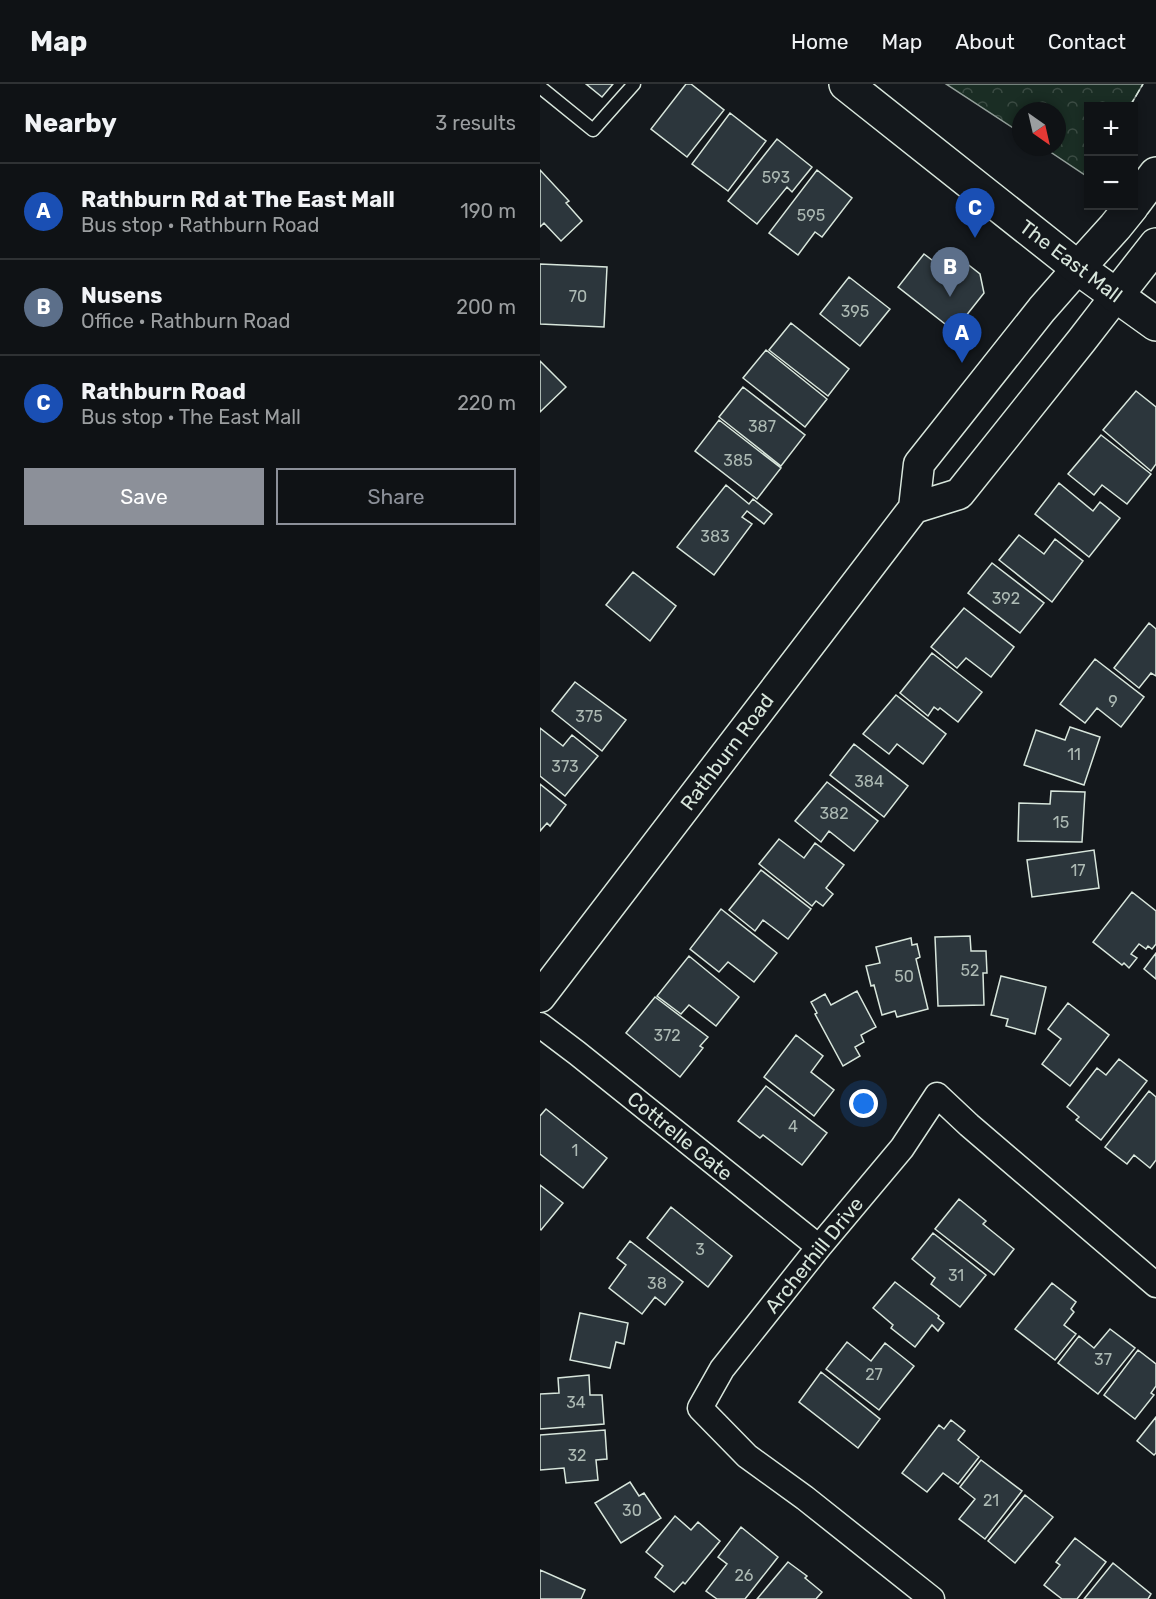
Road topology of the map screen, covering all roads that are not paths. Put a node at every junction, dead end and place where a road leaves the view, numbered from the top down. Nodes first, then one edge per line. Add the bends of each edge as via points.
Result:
1 (634, 84) edge
2 (846, 84) edge
3 (540, 87) edge
4 (1156, 174) edge
5 (1138, 197) edge
6 (1128, 210) edge
7 (1156, 245) edge
8 (1078, 268) junction
9 (1116, 296) junction
10 (1156, 324) edge
11 (914, 508) junction
12 (540, 997) edge
13 (540, 1025) edge
14 (819, 1247) junction
15 (1156, 1285) edge
16 (932, 1599) edge

1 - 3 lane via 593,130
2 - 8 main road, The East Mall
4 - 5 main road
6 - 8 main road
7 - 9 main road
8 - 9 main road, The East Mall
8 - 11 street via 919,464
9 - 10 main road, The East Mall
9 - 11 street via 959,494
11 - 12 street, Rathburn Road
13 - 14 street, Cottrelle Gate
14 - 15 street, Archerhill Drive via 902,1148 937,1095
14 - 16 street, Archerhill Drive via 722,1370 700,1408 747,1456

